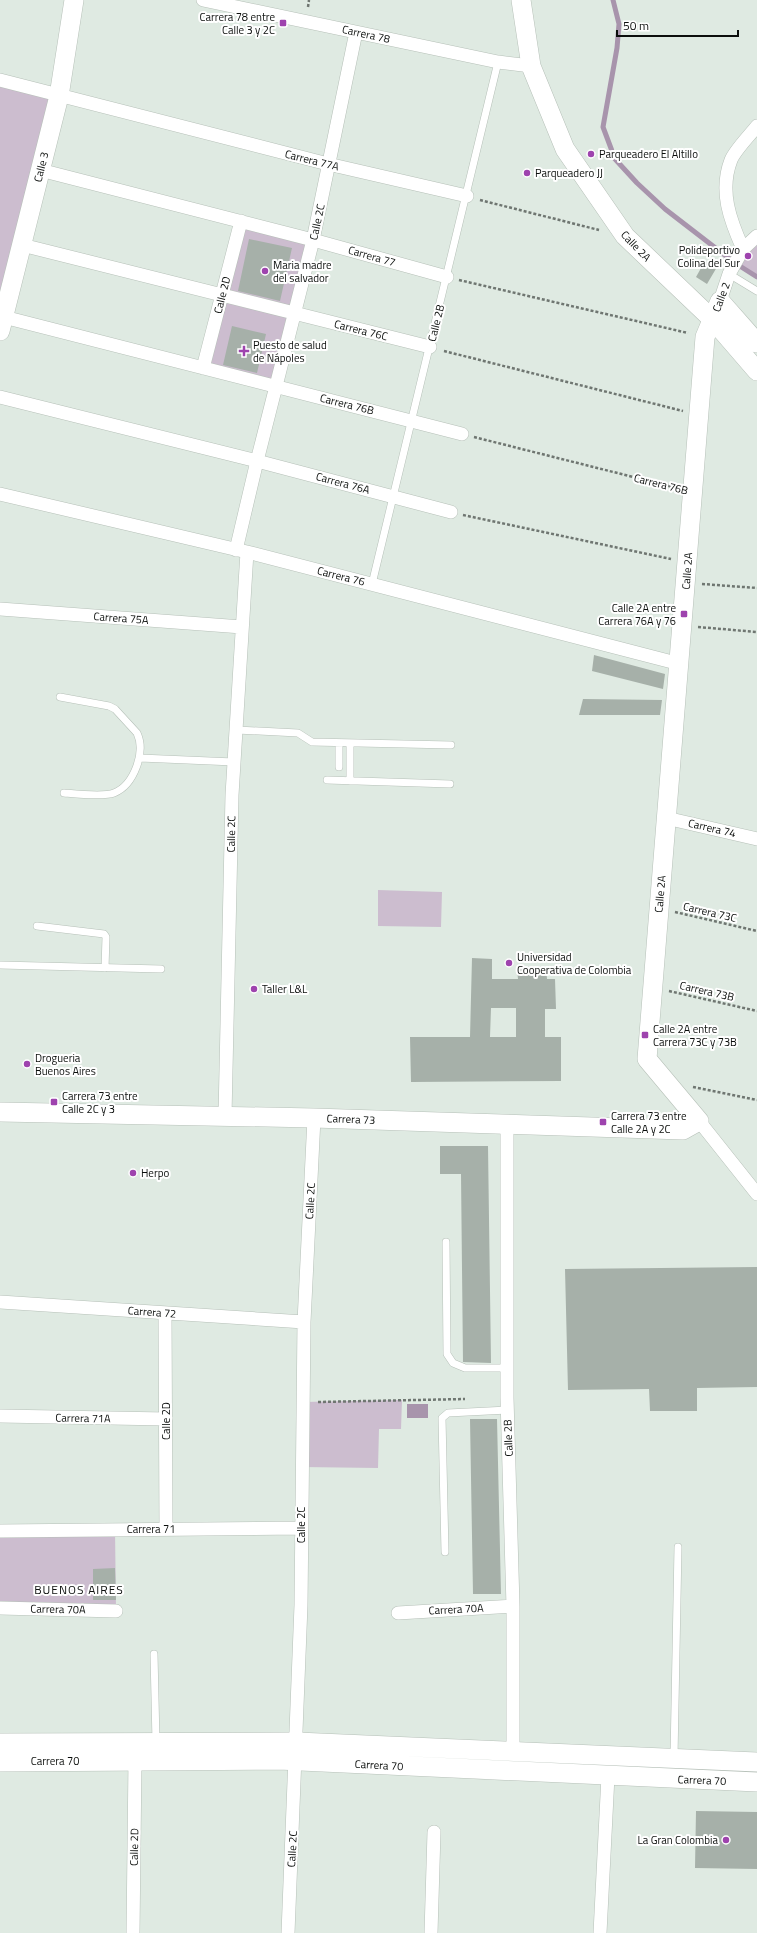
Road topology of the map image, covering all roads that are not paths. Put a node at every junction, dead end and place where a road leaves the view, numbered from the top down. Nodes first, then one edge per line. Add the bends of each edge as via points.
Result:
1 (74, 0) edge
2 (203, 0) edge
3 (521, 0) edge
4 (356, 32) junction
5 (498, 62) junction
6 (531, 66) junction
7 (0, 80) edge
8 (59, 96) junction
9 (757, 126) edge
10 (328, 164) junction
11 (40, 170) junction
12 (467, 196) junction
13 (241, 221) junction
14 (757, 236) edge
15 (313, 240) junction
16 (22, 245) junction
17 (742, 249) junction
18 (729, 274) junction
19 (447, 277) junction
20 (757, 291) edge
21 (222, 295) junction
22 (720, 301) junction
23 (294, 313) junction
24 (1, 322) edge
25 (709, 329) junction
26 (757, 343) edge
27 (430, 347) junction
28 (203, 368) junction
29 (757, 371) edge
30 (275, 386) junction
31 (0, 397) edge
32 (412, 421) junction
33 (462, 434) road end
34 (256, 461) junction
35 (0, 494) edge
36 (393, 496) junction
37 (451, 512) road end
38 (242, 551) junction
39 (372, 584) junction
40 (0, 609) edge
41 (242, 627) junction
42 (680, 664) junction
43 (60, 697) dead end
44 (237, 730) junction
45 (340, 743) junction
46 (350, 744) junction
47 (451, 745) dead end
48 (140, 758) junction
49 (234, 762) junction
50 (339, 767) dead end
51 (327, 780) dead end
52 (350, 781) junction
53 (450, 784) dead end
54 (64, 793) dead end
55 (666, 818) junction
56 (757, 839) edge
57 (37, 926) dead end
58 (0, 965) edge
59 (105, 968) junction
60 (161, 969) dead end
61 (0, 1112) edge
62 (225, 1116) junction
63 (314, 1118) junction
64 (699, 1121) junction
65 (507, 1126) junction
66 (757, 1194) edge
67 (446, 1242) dead end
68 (0, 1302) edge
69 (165, 1313) junction
70 (304, 1322) junction
71 (507, 1368) junction
72 (508, 1410) junction
73 (0, 1416) edge
74 (166, 1419) junction
75 (166, 1528) junction
76 (301, 1528) junction
77 (0, 1531) edge
78 (678, 1547) dead end
79 (445, 1552) dead end
80 (513, 1606) junction
81 (0, 1608) edge
82 (116, 1610) dead end
83 (398, 1613) dead end
84 (154, 1654) dead end
85 (296, 1742) junction
86 (0, 1743) edge
87 (156, 1743) junction
88 (513, 1751) junction
89 (674, 1758) junction
90 (296, 1760) junction
91 (135, 1761) junction
92 (0, 1762) edge
93 (757, 1762) edge
94 (608, 1776) junction
95 (757, 1782) edge
96 (434, 1832) dead end
97 (133, 1933) edge
98 (288, 1933) edge
99 (431, 1933) edge
100 (600, 1933) edge

1 - 8 street, Calle 3
2 - 4 street, Carrera 78
3 - 6 street
4 - 5 street, Carrera 78
4 - 10 street, Calle 2C
5 - 6 street, Carrera 78
5 - 12 lane, Calle 2B
6 - 25 street, Calle 2A via 565,149 625,236
7 - 8 street, Carrera 77A
8 - 10 street, Carrera 77A
8 - 11 street, Calle 3
9 - 17 street via 731,159 725,194 727,209
10 - 12 street, Carrera 77A
10 - 15 street, Calle 2C
11 - 13 street, Carrera 77
11 - 16 street, Calle 3
12 - 19 lane, Calle 2B
13 - 15 street, Carrera 77
13 - 21 street, Calle 2D
14 - 17 street, Calle 2
15 - 19 street, Carrera 77
15 - 23 street, Calle 2C
16 - 21 street, Carrera 76C
16 - 24 street, Calle 3
17 - 18 street, Calle 2
18 - 20 lane
18 - 22 street, Calle 2
19 - 27 lane, Calle 2B
21 - 23 street, Carrera 76C
21 - 28 street, Calle 2D
22 - 25 street, Calle 2
22 - 26 street
23 - 27 street, Carrera 76C
23 - 30 street, Calle 2C
24 - 28 street, Carrera 76B
25 - 29 street
25 - 42 street, Calle 2A via 699,415
27 - 32 lane, Calle 2B
28 - 30 street, Carrera 76B
30 - 32 street, Carrera 76B
30 - 34 street, Calle 2C
31 - 34 street, Carrera 76A
32 - 33 street, Carrera 76B
32 - 36 lane, Calle 2B
34 - 36 street, Carrera 76A
34 - 38 street, Calle 2C
35 - 38 street, Carrera 76
36 - 37 street, Carrera 76A
36 - 39 lane, Calle 2B
38 - 39 street, Carrera 76
38 - 41 street, Calle 2C
39 - 42 street, Carrera 76
40 - 41 street, Carrera 75A
41 - 44 street, Calle 2C
42 - 55 street, Calle 2A
43 - 48 lane via 115,709 137,733
44 - 45 lane via 298,732 312,742
44 - 49 street, Calle 2C
45 - 46 lane
45 - 50 lane
46 - 47 lane
46 - 52 lane
48 - 49 lane
48 - 54 lane via 139,764 122,789 113,793
49 - 62 street, Calle 2C
51 - 52 lane
52 - 53 lane
55 - 56 street, Carrera 74
55 - 64 street, Calle 2A via 647,1059
57 - 59 lane via 104,934
58 - 59 lane
59 - 60 lane
61 - 62 street, Carrera 73
62 - 63 street, Carrera 73
63 - 65 street, Carrera 73
63 - 70 street, Calle 2C
64 - 65 street, Carrera 73 via 683,1130
64 - 66 street
65 - 71 street, Calle 2B
67 - 71 lane via 447,1354 454,1363 464,1368
68 - 69 street, Carrera 72
69 - 70 street, Carrera 72
69 - 74 street, Calle 2D
70 - 76 street, Calle 2C
71 - 72 street, Calle 2B
72 - 79 lane via 448,1413 442,1418
72 - 80 street, Calle 2B
73 - 74 street, Carrera 71A
74 - 75 street, Calle 2D
75 - 76 street, Carrera 71
75 - 77 street, Carrera 71
76 - 85 street, Calle 2C
78 - 89 lane
80 - 83 street, Carrera 70A
80 - 88 street, Calle 2B
81 - 82 street, Carrera 70A
84 - 87 lane
85 - 87 street, Carrera 70
85 - 88 street, Carrera 70
85 - 90 street, Calle 2C
86 - 87 street, Carrera 70
88 - 89 street, Carrera 70
89 - 93 street, Carrera 70
90 - 91 street, Carrera 70
90 - 94 street, Carrera 70
90 - 98 street, Calle 2C
91 - 92 street, Carrera 70
91 - 97 street, Calle 2D
94 - 95 street, Carrera 70
94 - 100 street
96 - 99 street

